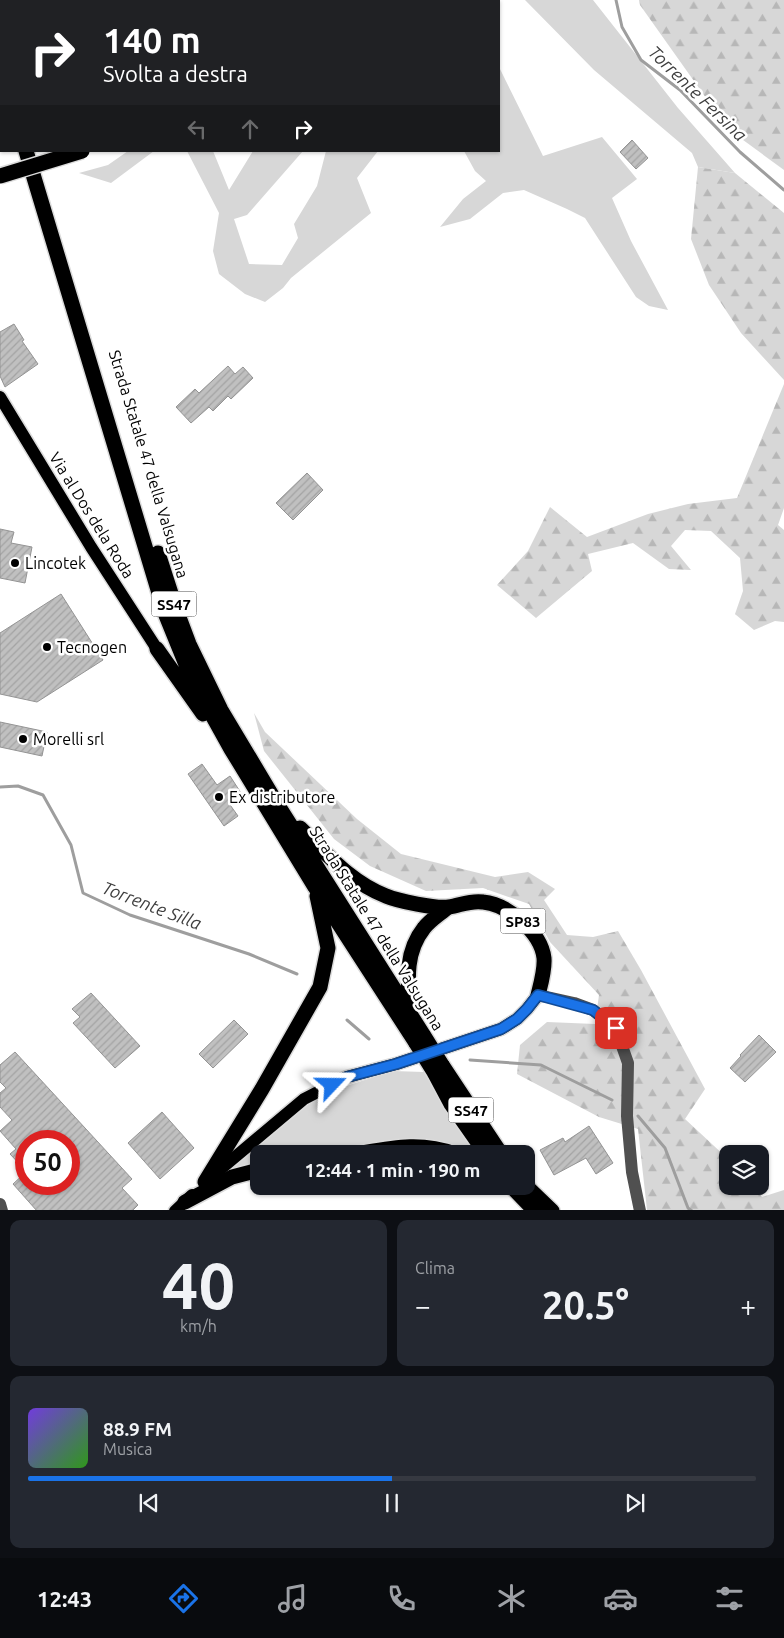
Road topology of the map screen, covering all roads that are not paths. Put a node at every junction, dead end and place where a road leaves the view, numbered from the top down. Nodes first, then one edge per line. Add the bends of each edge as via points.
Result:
1 (26, 152) edge
2 (34, 152) edge
3 (79, 152) edge
4 (0, 176) edge
5 (0, 399) edge
6 (157, 649) joint
7 (231, 749) junction
8 (280, 808) junction
9 (315, 887) junction
10 (448, 907) junction
11 (538, 995) junction
12 (410, 1014) junction
13 (420, 1040) junction
14 (438, 1068) junction
15 (480, 1145) edge
16 (494, 1145) edge
17 (250, 1172) edge
18 (205, 1182) junction
19 (522, 1195) edge
20 (528, 1195) edge
21 (0, 1204) edge
22 (180, 1206) edge
23 (2, 1210) edge
24 (535, 1210) edge
25 (552, 1210) edge
26 (640, 1210) edge

1 - 7 highway, Strada Statale 47 della Valsugana / SS47 via 166,613 191,677
2 - 8 highway, Strada Statale 47 della Valsugana / SS47 via 176,612 221,710
3 - 4 highway, bridge
5 - 6 main road, Via al Dos dela Roda
6 - 7 highway
7 - 9 highway, Strada Statale 47 della Valsugana / SS47
8 - 10 highway via 357,882 387,896
8 - 12 highway, Strada Statale 47 della Valsugana / SS47
9 - 13 highway, Strada Statale 47 della Valsugana / SS47
9 - 18 highway via 328,948 320,987
10 - 11 highway, SP83 via 462,902 483,902 506,909 523,922 544,956 544,974
10 - 12 highway, SP83 via 424,928 410,954
11 - 18 main road, SP83 via 517,1019 501,1029 347,1077 304,1099
11 - 26 street via 593,1010 616,1028 628,1063 627,1116 632,1172
12 - 13 highway, Strada Statale 47 della Valsugana / SS47
13 - 14 highway, Strada Statale 47 della Valsugana / SS47, bridge
14 - 15 highway, Strada Statale 47 della Valsugana / SS47 via 452,1104
14 - 16 highway, Strada Statale 47 della Valsugana / SS47
17 - 22 highway via 232,1177
18 - 22 main road, SP83
19 - 24 highway
20 - 25 highway
21 - 23 street

